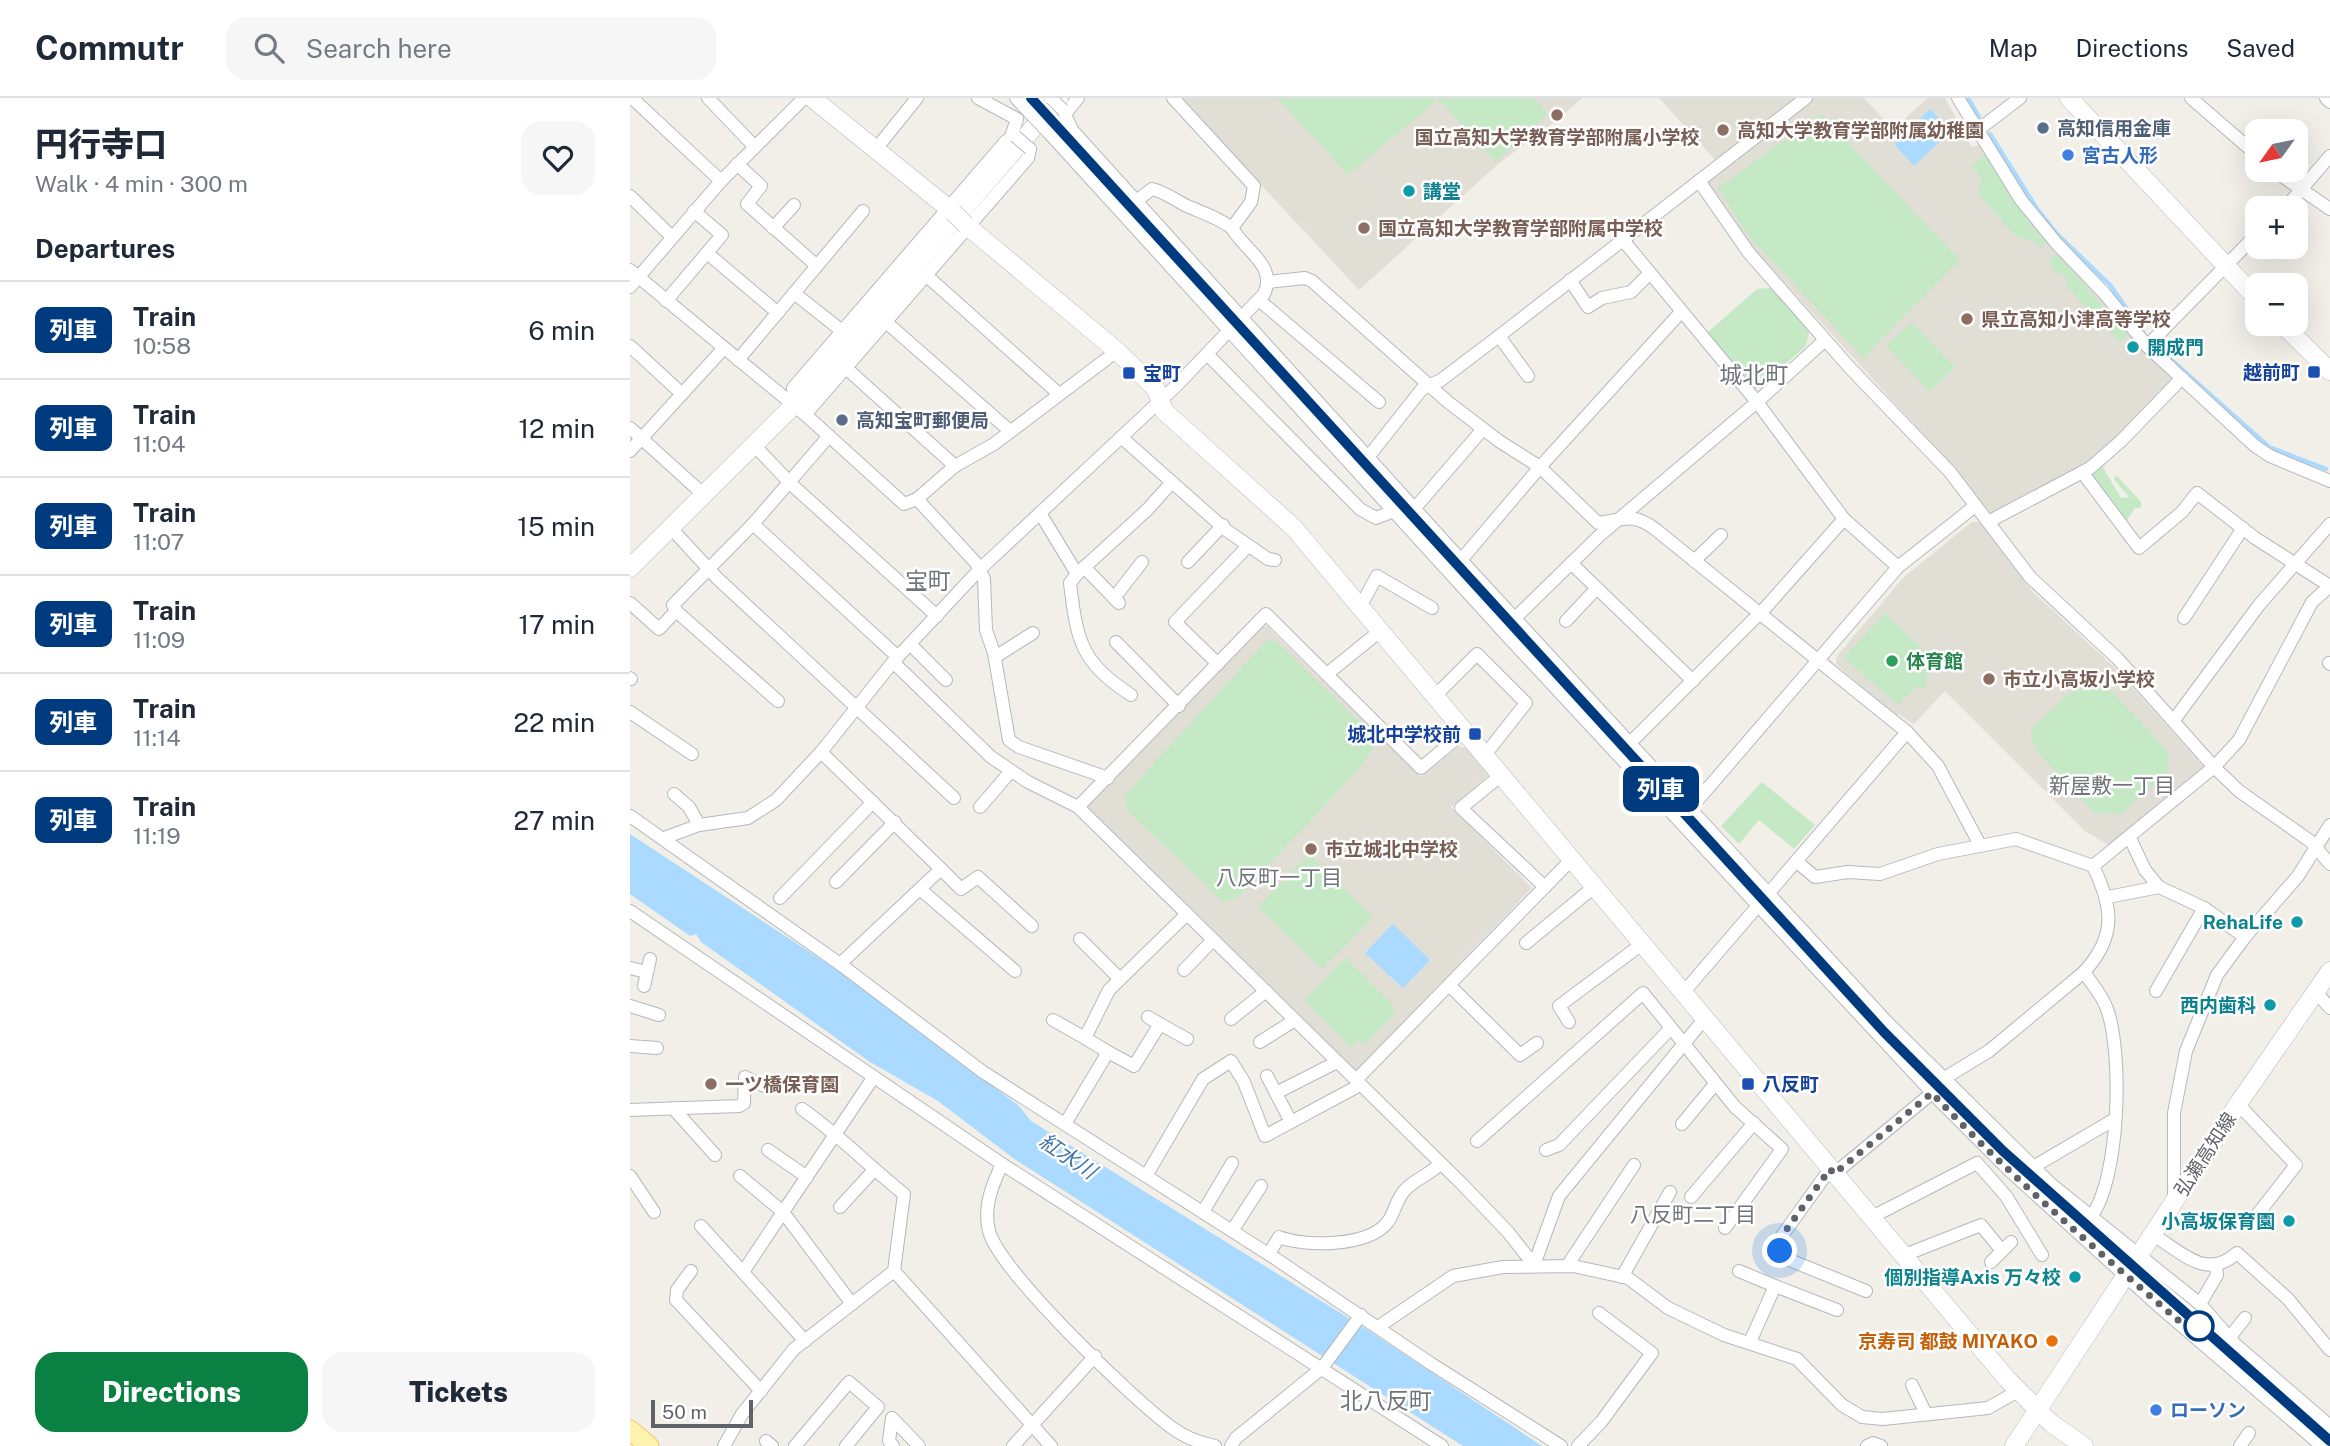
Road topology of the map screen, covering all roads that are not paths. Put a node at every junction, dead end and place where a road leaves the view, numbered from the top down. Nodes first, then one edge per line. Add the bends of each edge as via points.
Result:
1 (632, 98) edge
2 (708, 98) edge
3 (804, 98) edge
4 (812, 98) edge
5 (917, 98) edge
6 (978, 98) edge
7 (1016, 98) edge
8 (1051, 98) edge
9 (1078, 98) edge
10 (1173, 98) edge
11 (1806, 98) edge
12 (1958, 98) edge
13 (2020, 98) edge
14 (2069, 98) edge
15 (2191, 98) edge
16 (2326, 98) edge
17 (2330, 102) edge
18 (1063, 107) edge
19 (1978, 130) junction
20 (1013, 137) junction
21 (2245, 145) edge
22 (754, 146) junction
23 (876, 149) junction
24 (2330, 156) edge
25 (737, 164) junction
26 (721, 181) junction
27 (1699, 181) junction
28 (2290, 182) edge
29 (2301, 190) junction
30 (630, 196) edge
31 (2296, 196) edge
32 (1136, 201) junction
33 (794, 205) dead end
34 (2330, 209) edge
35 (694, 211) junction
36 (863, 211) dead end
37 (951, 211) junction
38 (968, 226) junction
39 (774, 228) junction
40 (1232, 228) junction
41 (672, 237) junction
42 (1622, 239) junction
43 (2245, 246) edge
44 (706, 253) junction
45 (817, 266) junction
46 (2224, 267) junction
47 (1650, 273) junction
48 (926, 276) junction
49 (633, 278) edge
50 (1570, 280) junction
51 (1267, 282) junction
52 (2245, 287) edge
53 (794, 293) junction
54 (1259, 300) junction
55 (666, 301) junction
56 (1681, 312) junction
57 (778, 313) junction
58 (1242, 317) junction
59 (886, 322) junction
60 (1229, 330) junction
61 (842, 331) junction
62 (1499, 336) junction
63 (2294, 336) edge
64 (1825, 340) junction
65 (630, 346) edge
66 (2147, 346) junction
67 (724, 348) junction
68 (1116, 351) junction
69 (1207, 354) junction
70 (738, 360) junction
71 (846, 368) junction
72 (2330, 371) edge
73 (1528, 376) dead end
74 (2182, 378) junction
75 (1428, 385) junction
76 (682, 394) junction
77 (1059, 394) junction
78 (1160, 401) junction
79 (1379, 402) dead end
80 (1757, 402) junction
81 (794, 406) junction
82 (630, 428) edge
83 (1483, 429) junction
84 (1010, 431) junction
85 (829, 436) junction
86 (1121, 438) junction
87 (641, 439) junction
88 (754, 445) junction
89 (630, 451) edge
90 (1369, 456) junction
91 (955, 466) junction
92 (1540, 467) junction
93 (2082, 472) junction
94 (2330, 481) edge
95 (790, 482) junction
96 (1172, 482) junction
97 (704, 495) junction
98 (917, 499) junction
99 (1975, 506) junction
100 (1415, 508) junction
101 (1394, 511) junction
102 (1040, 513) junction
103 (1844, 519) junction
104 (1618, 520) junction
105 (1988, 522) junction
106 (752, 524) junction
107 (2330, 524) edge
108 (1223, 525) junction
109 (671, 528) junction
110 (2243, 528) junction
111 (1721, 535) dead end
112 (1248, 546) junction
113 (1275, 560) dead end
114 (1461, 560) junction
115 (1694, 561) junction
116 (1143, 562) dead end
117 (1188, 562) dead end
118 (1571, 563) junction
119 (2298, 564) junction
120 (1898, 567) junction
121 (630, 568) edge
122 (709, 568) junction
123 (979, 570) junction
124 (1080, 570) junction
125 (1597, 588) junction
126 (630, 603) edge
127 (1360, 607) junction
128 (1432, 608) dead end
129 (676, 611) junction
130 (1758, 615) junction
131 (937, 616) junction
132 (1515, 618) junction
133 (2184, 618) dead end
134 (1566, 621) dead end
135 (1502, 630) junction
136 (1380, 631) junction
137 (1033, 633) dead end
138 (1116, 642) dead end
139 (910, 645) junction
140 (995, 657) junction
141 (1819, 659) junction
142 (896, 660) junction
143 (1218, 664) junction
144 (1327, 674) junction
145 (946, 680) dead end
146 (1693, 681) junction
147 (1131, 695) dead end
148 (1434, 697) junction
149 (778, 701) dead end
150 (1179, 706) junction
151 (857, 708) junction
152 (630, 712) edge
153 (2174, 720) junction
154 (1464, 732) junction
155 (1907, 732) junction
156 (1629, 744) junction
157 (821, 752) junction
158 (692, 754) dead end
159 (1484, 756) junction
160 (2214, 767) junction
161 (1011, 771) junction
162 (1500, 776) junction
163 (1108, 778) junction
164 (674, 794) dead end
165 (954, 798) dead end
166 (873, 802) junction
167 (979, 807) dead end
168 (1078, 807) junction
169 (1690, 809) junction
170 (630, 816) edge
171 (894, 822) junction
172 (699, 825) junction
173 (2330, 825) edge
174 (664, 838) junction
175 (2130, 838) junction
176 (1980, 845) junction
177 (2315, 850) junction
178 (1571, 860) junction
179 (1797, 862) junction
180 (2330, 864) edge
181 (2094, 866) junction
182 (941, 869) junction
183 (836, 882) dead end
184 (1545, 887) junction
185 (1594, 887) junction
186 (2159, 887) junction
187 (920, 889) junction
188 (1769, 893) junction
189 (2108, 897) junction
190 (780, 898) dead end
191 (1758, 907) junction
192 (2204, 908) junction
193 (630, 911) edge
194 (1187, 914) junction
195 (1032, 926) dead end
196 (2245, 937) junction
197 (1080, 939) dead end
198 (1213, 940) junction
199 (1526, 943) dead end
200 (1642, 944) junction
201 (840, 964) junction
202 (630, 968) edge
203 (1184, 970) dead end
204 (1015, 971) dead end
205 (2330, 971) edge
206 (2084, 972) junction
207 (1120, 979) junction
208 (1449, 985) junction
209 (644, 986) dead end
210 (1266, 991) junction
211 (2156, 991) dead end
212 (2316, 992) junction
213 (1684, 993) junction
214 (630, 1006) edge
215 (2330, 1008) edge
216 (659, 1015) dead end
217 (1148, 1017) dead end
218 (1705, 1018) junction
219 (1231, 1019) dead end
220 (1053, 1020) dead end
221 (1295, 1020) junction
222 (1569, 1022) dead end
223 (1160, 1024) junction
224 (1670, 1029) junction
225 (1085, 1038) junction
226 (1187, 1039) dead end
227 (1260, 1042) dead end
228 (1537, 1043) dead end
229 (1683, 1044) junction
230 (630, 1046) edge
231 (657, 1048) dead end
232 (1108, 1052) junction
233 (1337, 1062) junction
234 (1267, 1076) dead end
235 (873, 1078) junction
236 (1943, 1080) junction
237 (1358, 1082) junction
238 (1715, 1084) junction
239 (769, 1088) dead end
240 (1276, 1093) junction
241 (1932, 1093) junction
242 (2238, 1104) junction
243 (673, 1108) junction
244 (802, 1109) dead end
245 (630, 1110) edge
246 (2115, 1119) junction
247 (1291, 1122) junction
248 (1754, 1123) junction
249 (1682, 1124) dead end
250 (1065, 1125) junction
251 (837, 1135) junction
252 (1476, 1141) dead end
253 (768, 1150) dead end
254 (1546, 1150) dead end
255 (715, 1155) dead end
256 (1232, 1163) dead end
257 (1002, 1164) junction
258 (1440, 1164) junction
259 (1634, 1165) dead end
260 (2033, 1167) junction
261 (874, 1170) junction
262 (1832, 1172) junction
263 (630, 1176) edge
264 (740, 1176) dead end
265 (1146, 1176) junction
266 (807, 1177) junction
267 (1261, 1186) dead end
268 (1670, 1192) dead end
269 (1691, 1197) dead end
270 (2174, 1201) junction
271 (841, 1207) dead end
272 (654, 1212) dead end
273 (783, 1212) junction
274 (1203, 1212) junction
275 (2257, 1215) dead end
276 (2091, 1217) junction
277 (1870, 1218) junction
278 (701, 1226) dead end
279 (1725, 1228) dead end
280 (1232, 1231) junction
281 (2153, 1235) junction
282 (2141, 1253) junction
283 (1269, 1254) junction
284 (2042, 1255) dead end
285 (1902, 1256) junction
286 (1991, 1262) dead end
287 (1534, 1265) junction
288 (1567, 1266) junction
289 (2216, 1267) junction
290 (894, 1270) junction
291 (691, 1271) dead end
292 (743, 1272) junction
293 (1739, 1272) dead end
294 (2127, 1276) junction
295 (1622, 1277) junction
296 (1774, 1286) junction
297 (1866, 1291) dead end
298 (852, 1304) junction
299 (2200, 1304) junction
300 (1838, 1310) dead end
301 (1599, 1313) dead end
302 (1358, 1318) junction
303 (2245, 1318) dead end
304 (1377, 1327) junction
305 (2230, 1337) junction
306 (805, 1341) junction
307 (1750, 1342) junction
308 (2330, 1350) edge
309 (1095, 1356) junction
310 (1324, 1366) junction
311 (1912, 1385) dead end
312 (761, 1391) junction
313 (2018, 1391) junction
314 (2037, 1411) junction
315 (1926, 1414) junction
316 (1032, 1424) junction
317 (2330, 1426) edge
318 (630, 1430) edge
319 (2249, 1433) dead end
320 (1233, 1442) edge
321 (649, 1446) edge
322 (724, 1446) edge
323 (795, 1446) edge
324 (846, 1446) edge
325 (893, 1446) edge
326 (919, 1446) edge
327 (1013, 1446) edge
328 (1051, 1446) edge
329 (1215, 1446) edge
330 (1442, 1446) edge
331 (1561, 1446) edge
332 (1578, 1446) edge
333 (1867, 1446) edge
334 (1881, 1446) edge
335 (2014, 1446) edge
336 (2084, 1446) edge
337 (2240, 1446) edge
338 (2322, 1446) edge

1 - 26 street
2 - 22 street
3 - 22 street
4 - 23 street
5 - 23 street
6 - 20 street via 1017,119
7 - 60 street, bridge
8 - 18 street, bridge
9 - 18 street
10 - 40 street via 1254,186 1251,202
11 - 27 street
12 - 19 street
13 - 19 street
14 - 46 street
15 - 21 street
16 - 17 street
18 - 32 street via 1072,130
18 - 81 street
19 - 66 street via 2034,216
20 - 37 street
20 - 38 street, bridge via 1030,149 1028,158
22 - 25 street
23 - 37 street
24 - 29 street
25 - 26 street
25 - 39 street via 761,186 747,204
26 - 35 street
27 - 42 street
27 - 64 street via 1741,243
28 - 29 street
29 - 31 street
29 - 34 street
30 - 41 street
32 - 40 street via 1152,188 1207,211
32 - 58 street
33 - 39 street
35 - 41 street
35 - 44 street via 722,235
36 - 45 street
37 - 38 street, bridge
37 - 61 street
38 - 48 street
38 - 68 street
39 - 45 street
40 - 51 street via 1264,268
41 - 49 street
42 - 47 street
42 - 50 street
43 - 46 street
44 - 55 street
44 - 57 street
45 - 53 street
46 - 52 street
46 - 66 street
47 - 50 street via 1631,292 1602,298 1588,307
47 - 56 street
48 - 59 street
48 - 77 street
49 - 55 street
50 - 62 street
51 - 54 street
51 - 75 street via 1312,281
53 - 57 street
53 - 61 street
54 - 58 street
54 - 79 street
55 - 67 street
56 - 80 street
56 - 92 street
57 - 70 street
58 - 60 street
58 - 90 street
59 - 71 street
59 - 84 street
60 - 69 street
60 - 101 street
61 - 81 street via 793,388
62 - 73 street
62 - 75 street
63 - 72 street
64 - 80 street
64 - 99 street via 1950,472
65 - 76 street
66 - 74 street
67 - 70 street
67 - 76 street
68 - 77 street
68 - 78 street via 1156,389
69 - 78 street
69 - 101 street via 1360,509 1376,518
70 - 81 street
71 - 81 street via 810,408
71 - 91 street
74 - 93 street via 2121,441
74 - 94 street via 2255,446
75 - 83 street
75 - 90 street
76 - 87 street
77 - 84 street
78 - 86 street
78 - 127 street via 1164,411 1294,528
80 - 103 street
80 - 104 street
81 - 85 street
81 - 88 street
82 - 87 street
83 - 92 street
83 - 100 street
84 - 91 street
85 - 95 street
85 - 98 street via 904,503
86 - 96 street
86 - 102 street
87 - 89 street
87 - 97 street
88 - 95 street
88 - 97 street
90 - 100 street
91 - 98 street
92 - 104 street via 1598,523
92 - 114 street
93 - 105 street
93 - 110 street via 2139,548 2197,493
95 - 106 street
95 - 131 street
96 - 108 street
96 - 124 street
97 - 109 street
98 - 123 street
99 - 105 street
99 - 120 street
100 - 114 street
101 - 135 street
102 - 123 street
102 - 124 street
103 - 120 street
103 - 130 street
104 - 115 street via 1642,519
104 - 118 street
105 - 153 street via 2037,584 2117,658
106 - 122 street
106 - 142 street
107 - 119 street
108 - 112 street
108 - 117 street
109 - 121 street
109 - 122 street
110 - 119 street
110 - 133 street
111 - 115 street
112 - 113 street
112 - 143 street via 1175,622
114 - 132 street
115 - 130 street
116 - 124 street via 1116,601
118 - 125 street
118 - 132 street
119 - 153 street via 2259,605
119 - 160 street via 2330,586 2312,602 2253,719
120 - 141 street
122 - 129 street via 673,605
122 - 151 street
123 - 131 street
123 - 140 street via 987,590 986,630
124 - 147 street via 1070,583 1082,642 1097,671
125 - 134 street
125 - 146 street
126 - 129 street via 659,629
127 - 128 street via 1377,576
127 - 136 street
129 - 149 street
130 - 141 street
130 - 146 street
131 - 139 street
132 - 135 street
132 - 156 street
135 - 191 street
136 - 144 street
136 - 148 street
137 - 140 street
138 - 150 street
139 - 142 street
139 - 145 street
140 - 163 street via 1009,740
141 - 155 street
141 - 169 street
142 - 151 street
142 - 161 street via 991,757
143 - 144 street via 1266,614
143 - 150 street
144 - 154 street via 1421,768
146 - 156 street
148 - 154 street
148 - 159 street via 1477,654 1526,703
150 - 163 street
151 - 157 street
151 - 165 street
152 - 158 street
153 - 160 street
154 - 159 street
155 - 176 street via 1938,766
155 - 179 street
156 - 169 street
157 - 166 street
157 - 172 street via 761,812
159 - 162 street
160 - 175 street
160 - 177 street via 2239,791 2310,841
161 - 167 street
161 - 168 street
162 - 178 street
162 - 184 street via 1461,808
163 - 168 street
164 - 172 street via 689,807
166 - 171 street
166 - 190 street
168 - 194 street
169 - 188 street
170 - 174 street
171 - 182 street
171 - 183 street
172 - 174 street
173 - 177 street
174 - 201 street
175 - 181 street
175 - 186 street
176 - 179 street via 1880,874 1815,877
176 - 181 street via 2016,839
177 - 180 street
177 - 196 street
178 - 184 street
178 - 185 street
179 - 188 street
181 - 189 street
182 - 187 street
182 - 195 street via 961,889 978,877
184 - 208 street
185 - 199 street
185 - 200 street
186 - 189 street
186 - 192 street
187 - 201 street
187 - 204 street
188 - 191 street
188 - 236 street
189 - 206 street via 2105,941
191 - 213 street
191 - 241 street
192 - 196 street
192 - 211 street
193 - 235 street
194 - 198 street
194 - 207 street
196 - 270 street via 2217,975 2186,1051 2174,1113
197 - 207 street
198 - 203 street
198 - 210 street
200 - 213 street
200 - 222 street via 1559,1006
201 - 250 street via 983,1072
202 - 209 street via 649,966
205 - 212 street, 弘瀬高知線
206 - 236 street via 1989,1051
206 - 246 street via 2107,1008 2117,1056
207 - 225 street via 1109,990
208 - 228 street via 1520,1055
208 - 237 street
210 - 219 street
210 - 221 street
212 - 215 street
212 - 242 street, 弘瀬高知線
213 - 218 street
214 - 216 street
217 - 223 street
218 - 229 street
218 - 262 street
220 - 225 street
221 - 227 street
221 - 233 street
223 - 226 street
223 - 232 street via 1134,1066
224 - 229 street
224 - 252 street via 1643,993
224 - 254 street via 1559,1145
225 - 232 street
229 - 238 street
229 - 287 street via 1559,1196
230 - 231 street
232 - 250 street
233 - 237 street
233 - 240 street
234 - 240 street
235 - 251 street
235 - 257 street
236 - 241 street
236 - 260 street
237 - 247 street
237 - 258 street
238 - 248 street
238 - 249 street
239 - 243 street via 745,1077 744,1103
240 - 247 street
241 - 262 street
241 - 294 street
242 - 270 street, 弘瀬高知線
242 - 275 street via 2296,1165
243 - 245 street
243 - 255 street
244 - 251 street
246 - 260 street
246 - 276 street via 2102,1197
247 - 265 street via 1265,1136 1262,1133 1244,1082 1231,1061 1203,1079
248 - 269 street
248 - 279 street via 1782,1149
250 - 265 street
251 - 261 street
251 - 266 street
253 - 266 street
256 - 274 street
257 - 309 street via 986,1209 998,1252
257 - 310 street
258 - 283 street via 1406,1189 1387,1223 1376,1231 1319,1245 1279,1237
258 - 287 street
259 - 288 street
260 - 276 street
261 - 271 street
261 - 290 street via 904,1194
262 - 277 street
262 - 297 street via 1779,1240 1780,1251 1787,1259
263 - 272 street
264 - 273 street
265 - 274 street
266 - 273 street
267 - 280 street
268 - 295 street
270 - 281 street, 弘瀬高知線
273 - 292 street
273 - 298 street
274 - 280 street
276 - 282 street
277 - 284 street via 1977,1163 2006,1196
277 - 285 street
278 - 292 street
280 - 283 street
281 - 282 street, 弘瀬高知線
281 - 289 street via 2206,1267
282 - 294 street, 弘瀬高知線
282 - 299 street
283 - 302 street
285 - 286 street via 1981,1225 2006,1247
285 - 313 street
287 - 288 street
287 - 304 street via 1453,1276
288 - 295 street
289 - 299 street via 2217,1275
289 - 308 street via 2237,1253 2288,1299
290 - 298 street
290 - 316 street
291 - 312 street via 677,1290 676,1300
292 - 306 street
293 - 296 street
294 - 314 street, 弘瀬高知線
294 - 338 street
295 - 307 street via 1668,1308
296 - 300 street
296 - 307 street
298 - 306 street
299 - 305 street
301 - 332 street via 1652,1353
302 - 304 street
302 - 310 street
303 - 305 street
304 - 331 street
305 - 317 street
306 - 312 street
307 - 315 street via 1797,1359 1857,1415 1883,1419
309 - 316 street
309 - 329 street via 1173,1429
310 - 320 street
310 - 330 street
311 - 315 street
312 - 322 street
313 - 314 street
313 - 315 street via 1988,1408
314 - 335 street, 弘瀬高知線
314 - 336 street
316 - 327 street
316 - 328 street
318 - 321 main road
319 - 337 street
323 - 324 street via 849,1382 878,1407
325 - 326 street via 889,1441 892,1418
333 - 334 street

